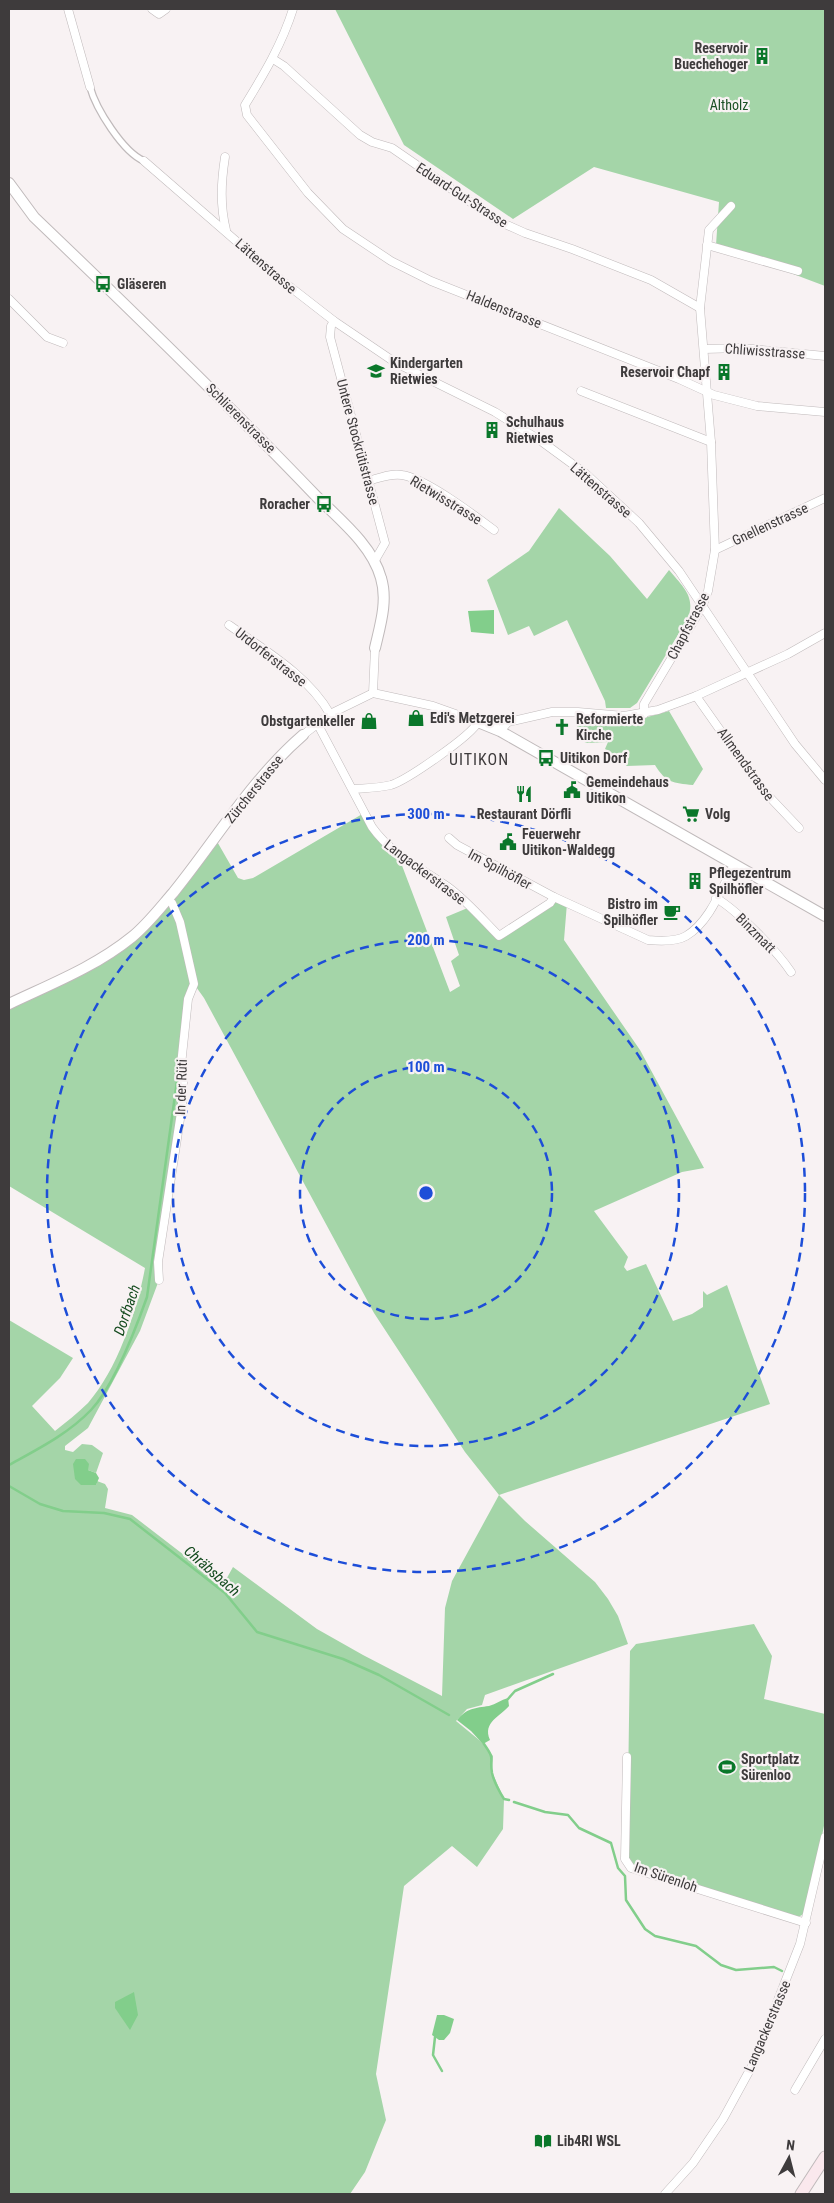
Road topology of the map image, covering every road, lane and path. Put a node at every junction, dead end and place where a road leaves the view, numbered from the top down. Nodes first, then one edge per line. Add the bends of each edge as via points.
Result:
1 (68, 9) edge
2 (166, 9) edge
3 (293, 9) edge
4 (156, 11) edge
5 (273, 59) junction
6 (90, 87) joint
7 (225, 157) dead end
8 (144, 161) joint
9 (9, 183) edge
10 (731, 206) dead end
11 (226, 230) junction
12 (707, 245) junction
13 (798, 271) dead end
14 (9, 299) edge
15 (700, 308) junction
16 (334, 321) junction
17 (62, 343) dead end
18 (704, 349) junction
19 (825, 356) edge
20 (580, 391) dead end
21 (707, 392) junction
22 (825, 412) edge
23 (711, 442) junction
24 (368, 481) junction
25 (825, 498) edge
26 (494, 530) dead end
27 (715, 550) junction
28 (374, 562) junction
29 (702, 607) junction
30 (229, 625) dead end
31 (825, 633) edge
32 (375, 648) joint
33 (746, 673) junction
34 (373, 694) junction
35 (696, 696) junction
36 (330, 714) junction
37 (644, 714) junction
38 (478, 722) junction
39 (317, 723) junction
40 (500, 731) junction
41 (303, 735) joint
42 (825, 780) edge
43 (353, 789) junction
44 (800, 828) dead end
45 (449, 838) dead end
46 (734, 865) junction
47 (554, 897) junction
48 (716, 898) junction
49 (167, 899) junction
50 (825, 916) edge
51 (791, 972) dead end
52 (9, 1004) edge
53 (159, 1280) dead end
54 (626, 1757) dead end
55 (825, 1837) edge
56 (806, 1923) junction
57 (825, 2039) edge
58 (795, 2090) dead end
59 (825, 2157) edge
60 (665, 2194) edge
61 (801, 2194) edge

1 - 6 street
2 - 4 street
3 - 5 street
5 - 15 street, Eduard-Gut-Strasse via 360,135 392,148 498,220 524,234 651,280
5 - 21 street, Haldenstrasse via 245,105 247,115 308,193 343,229 391,261 432,280
6 - 8 street, Lättenstrasse via 120,140 135,157
7 - 11 street, Lättenstrasse via 220,192
8 - 11 street, Lättenstrasse
9 - 28 street, Schlierenstrasse via 34,217 273,450 359,541
10 - 12 street, Chapfstrasse via 709,230
11 - 16 street, Lättenstrasse via 280,279
12 - 13 street
12 - 15 street, Chapfstrasse
14 - 17 street via 47,337
15 - 18 street, Chapfstrasse
16 - 24 street, Untere Stockrütistrasse via 330,337
16 - 29 street, Lättenstrasse via 396,363 495,412 541,440 586,474 639,523 679,571
18 - 19 street, Chliwisstrasse via 742,348
18 - 21 street, Chapfstrasse
20 - 23 street
21 - 22 street, Haldenstrasse via 757,406
21 - 23 street, Chapfstrasse
23 - 27 street, Chapfstrasse
24 - 26 street, Rietwisstrasse via 390,475 416,479
24 - 28 street, Untere Stockrütistrasse via 385,543
25 - 27 street, Gnellenstrasse
27 - 29 street, Chapfstrasse
28 - 32 street, Schlierenstrasse via 381,577 384,604
29 - 33 street, Lättenstrasse
29 - 37 street, Chapfstrasse via 644,704
30 - 36 street, Urdorferstrasse via 299,677
31 - 33 street
32 - 34 street, Schlierenstrasse
33 - 35 street
33 - 42 street, Lättenstrasse via 795,744
34 - 36 street, Zürcherstrasse
34 - 38 street via 433,706
35 - 37 street
35 - 44 street, Allmendstrasse via 761,788
36 - 39 street, Zürcherstrasse
37 - 40 street via 620,716 552,712 508,722
38 - 40 street
38 - 43 street via 468,734 403,780 380,787
39 - 41 street, Zürcherstrasse
39 - 43 street, Langackerstrasse
40 - 46 street
41 - 49 street, Zürcherstrasse via 279,755 257,781
43 - 47 street, Langackerstrasse via 381,839 398,855 449,888 499,936 550,903
45 - 47 street, Im Spilhöfler
46 - 48 street, Im Spilhöfler
46 - 50 street
47 - 48 street, Im Spilhöfler via 648,940 660,941 685,936 704,919
48 - 51 street, Binzmatt via 728,905
49 - 52 street, Zürcherstrasse via 133,936 110,954
49 - 53 street, In der Rüti via 180,922 194,984 188,999 180,1064 182,1106 158,1262
54 - 56 street, Im Sürenloh via 625,1859 632,1868
55 - 56 street, Langackerstrasse
56 - 60 street, Langackerstrasse via 787,1979 738,2093 693,2163
57 - 58 street
59 - 61 main road

